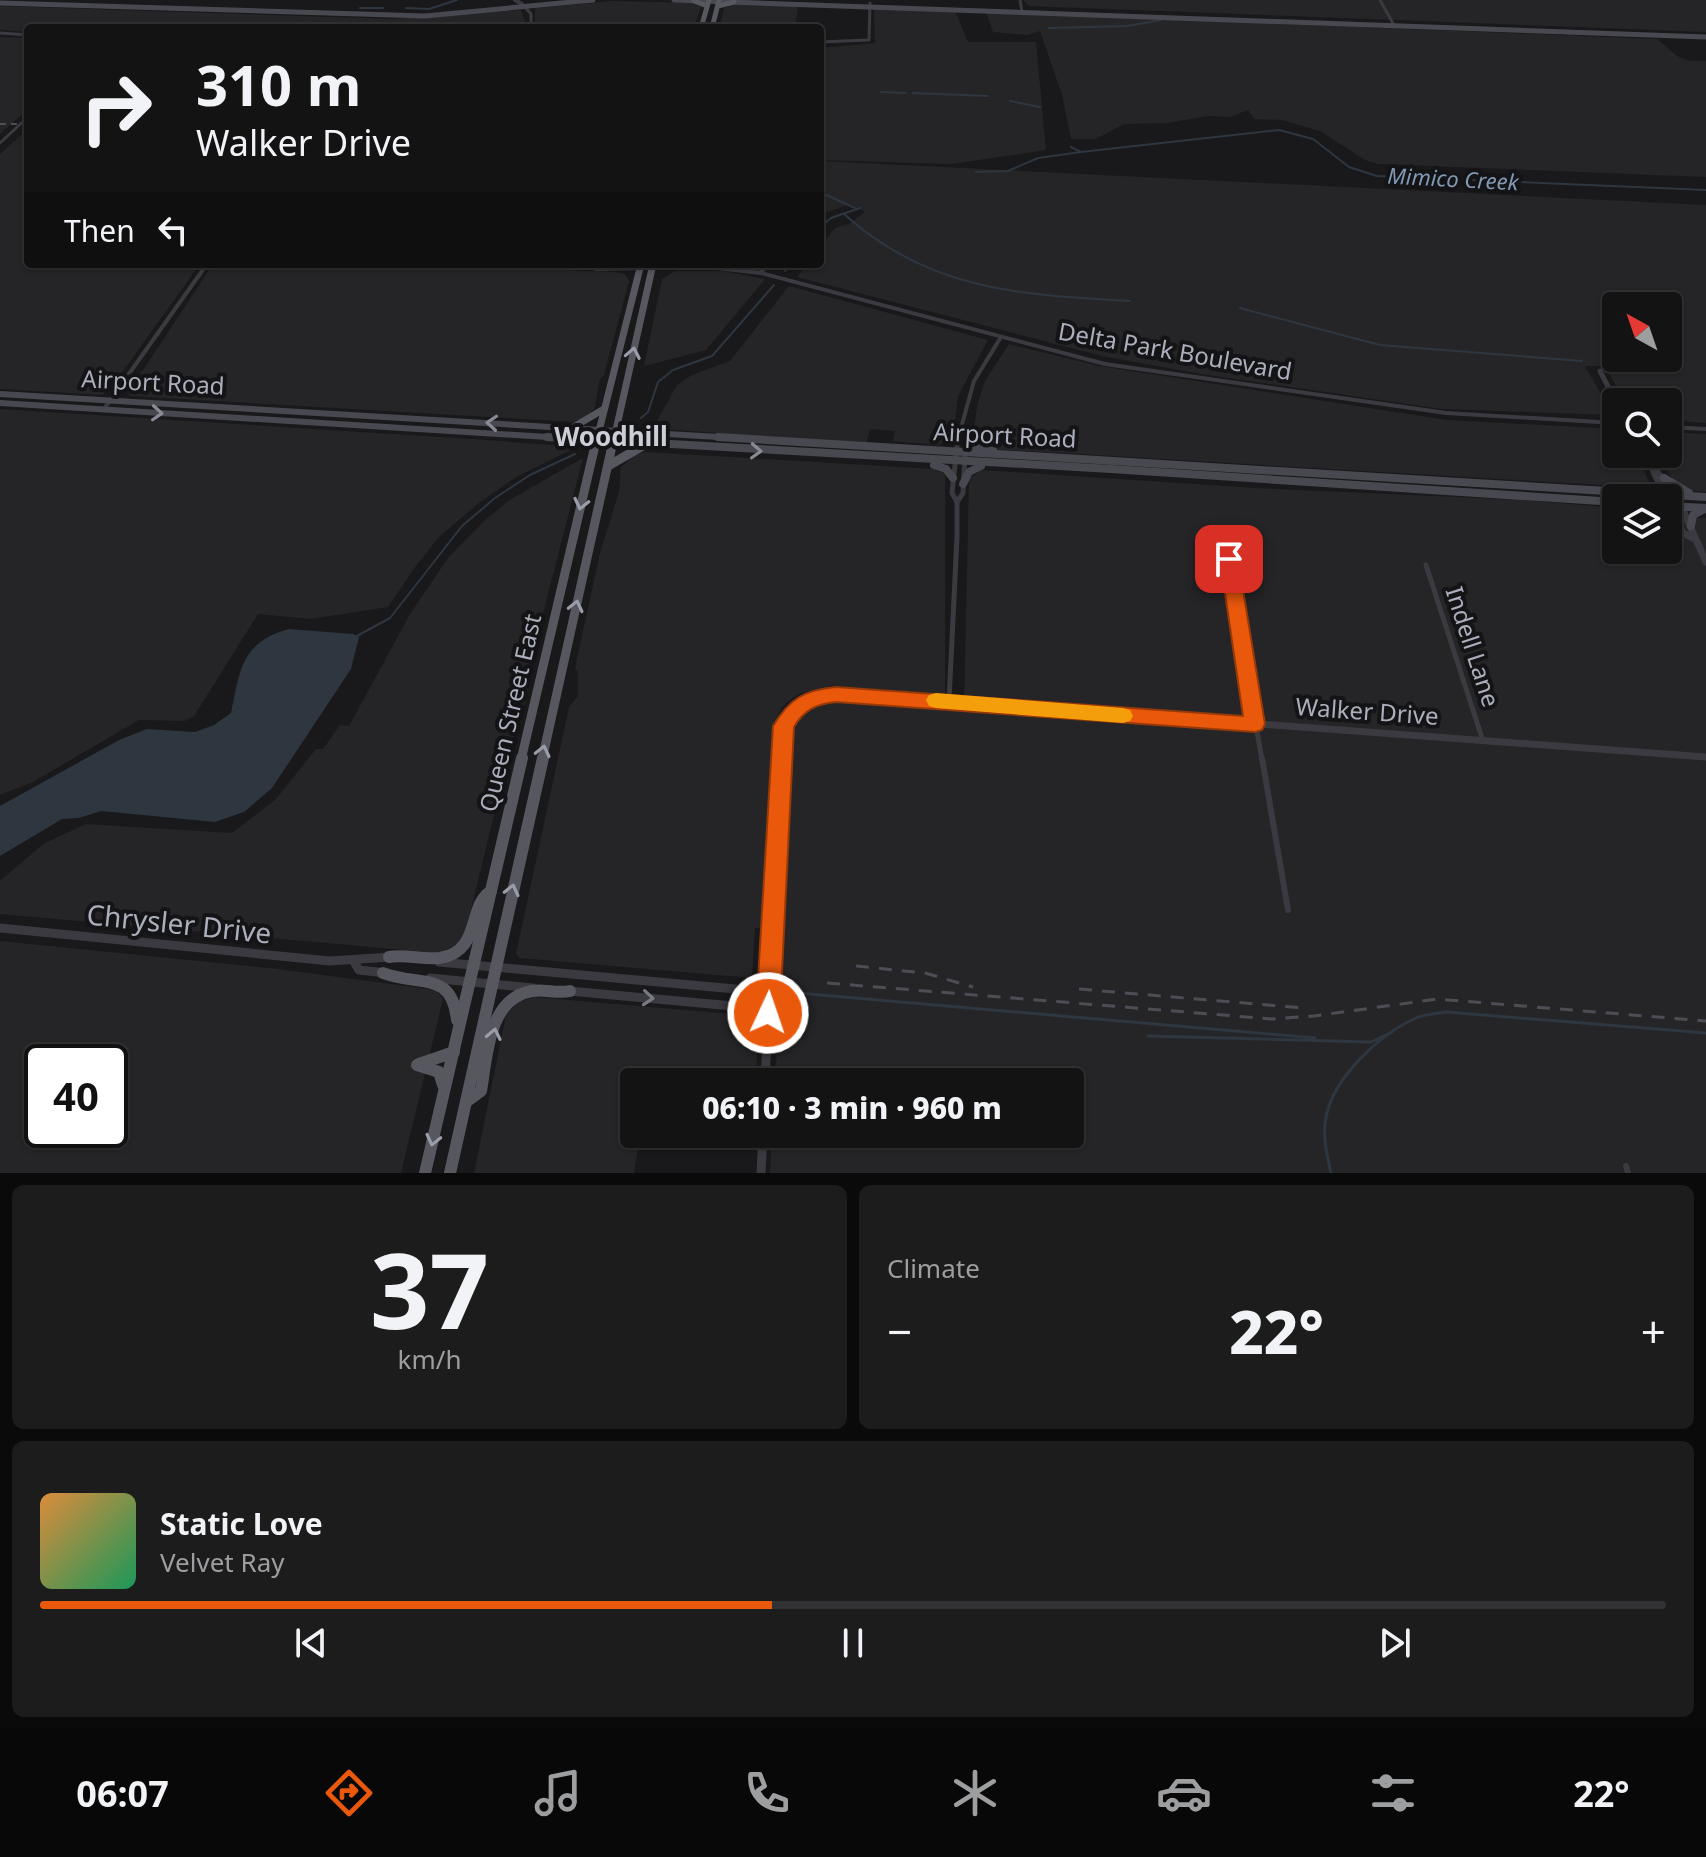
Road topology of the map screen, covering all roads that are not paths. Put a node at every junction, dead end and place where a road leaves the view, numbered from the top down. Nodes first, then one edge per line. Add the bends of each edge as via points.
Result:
1 (515, 0) edge
2 (560, 0) edge
3 (593, 0) edge
4 (674, 0) edge
5 (803, 0) edge
6 (1020, 0) edge
7 (1380, 0) edge
8 (694, 1) edge
9 (0, 2) edge
10 (734, 2) edge
11 (709, 3) edge
12 (718, 3) edge
13 (524, 5) junction
14 (870, 5) junction
15 (1021, 10) junction
16 (531, 24) edge
17 (702, 24) edge
18 (713, 24) edge
19 (1394, 25) junction
20 (0, 33) edge
21 (24, 35) edge
22 (1706, 37) edge
23 (824, 42) edge
24 (24, 121) edge
25 (0, 143) edge
26 (204, 268) edge
27 (640, 268) edge
28 (653, 268) edge
29 (731, 268) edge
30 (765, 268) edge
31 (761, 273) junction
32 (629, 311) junction
33 (639, 325) junction
34 (1001, 337) junction
35 (1600, 371) dead end
36 (1609, 388) edge
37 (0, 394) edge
38 (112, 401) junction
39 (0, 403) edge
40 (104, 409) junction
41 (604, 409) junction
42 (305, 410) junction
43 (295, 421) junction
44 (1602, 422) edge
45 (962, 427) junction
46 (1682, 428) edge
47 (570, 429) junction
48 (1706, 429) edge
49 (616, 431) junction
50 (597, 436) junction
51 (966, 436) junction
52 (613, 442) junction
53 (646, 444) junction
54 (1008, 457) junction
55 (960, 458) junction
56 (910, 460) junction
57 (1000, 465) junction
58 (608, 466) junction
59 (1654, 468) edge
60 (953, 478) junction
61 (1664, 478) junction
62 (963, 484) junction
63 (1665, 484) edge
64 (1706, 496) edge
65 (1602, 498) edge
66 (1682, 500) edge
67 (1602, 501) edge
68 (957, 502) junction
69 (1682, 507) edge
70 (1682, 509) edge
71 (1706, 509) edge
72 (1691, 526) junction
73 (1682, 531) edge
74 (1693, 538) junction
75 (1229, 553) dead end
76 (1706, 562) edge
77 (1426, 565) dead end
78 (949, 701) junction
79 (1255, 724) junction
80 (1483, 741) junction
81 (1706, 757) edge
82 (491, 891) junction
83 (1288, 910) dead end
84 (0, 928) edge
85 (389, 957) junction
86 (353, 960) junction
87 (474, 965) junction
88 (495, 966) junction
89 (383, 973) junction
90 (470, 982) junction
91 (492, 984) junction
92 (570, 991) junction
93 (753, 999) junction
94 (769, 999) junction
95 (454, 1052) junction
96 (766, 1068) edge
97 (444, 1092) junction
98 (466, 1102) junction
99 (762, 1148) edge
100 (425, 1173) edge
101 (450, 1173) edge
102 (761, 1173) edge

1 - 13 street
2 - 13 main road
3 - 13 main road
4 - 8 main road
5 - 14 main road
6 - 15 street
7 - 19 street
8 - 11 main road
9 - 13 main road via 401,13
10 - 12 main road
10 - 14 main road
11 - 12 main road
11 - 17 main road
12 - 18 main road
13 - 16 street
14 - 15 main road
14 - 23 street via 869,40
15 - 19 main road
19 - 22 main road
20 - 21 street
24 - 25 street
26 - 38 street
27 - 32 main road, Queen Street East
28 - 33 main road, Queen Street East
29 - 31 street, Delta Park Boulevard
30 - 31 street
31 - 34 street, Delta Park Boulevard
32 - 33 main road via 637,314
32 - 41 main road, Queen Street East
49 -> 33 main road, Queen Street East
34 - 44 street, Delta Park Boulevard via 1105,364 1375,404
34 - 45 street via 974,381
35 - 36 street
37 - 38 main road, Airport Road
38 - 40 street
38 - 42 main road, Airport Road
39 - 40 main road, Airport Road
40 -> 43 main road, Airport Road
41 - 47 main road
41 - 50 main road, Queen Street East
42 - 43 main road
47 -> 42 main road, Airport Road
43 - 50 main road, Airport Road
45 - 51 street
45 - 55 street
46 - 48 street
47 - 50 main road, Airport Road
49 - 50 main road, Airport Road
49 - 52 main road, Queen Street East
49 - 55 main road, Airport Road
50 - 52 main road, Airport Road
50 -> 82 main road, Queen Street East
51 - 54 main road via 976,448
51 - 55 street
52 - 53 main road, Airport Road
52 - 58 main road, Queen Street East
53 -> 56 main road, Airport Road
53 - 58 main road
54 - 55 main road, Airport Road
54 - 65 main road, Airport Road
55 - 56 main road, Airport Road
55 - 57 main road, Airport Road
55 - 60 street
55 - 62 street
56 - 60 main road via 942,467
57 - 62 main road via 975,468
57 - 67 main road, Airport Road
88 -> 58 main road, Queen Street East
59 - 61 street
60 - 68 street
61 - 63 street
61 - 64 main road via 1685,492
62 - 68 street
64 - 66 main road, Airport Road
68 - 78 street
69 - 71 main road, Airport Road
70 - 72 street
71 - 72 main road via 1693,515
72 - 74 street
73 - 74 street
74 - 76 street
75 - 79 street
77 - 80 street, Indell Lane
78 - 79 street, Walker Drive
78 - 94 street, Walker Drive via 821,696 795,707 787,717
79 - 80 street, Walker Drive
79 - 83 street
80 - 81 street, Walker Drive
82 - 85 main road via 483,896 472,937 458,951 440,958
82 - 87 main road, Queen Street East
84 - 86 street, Chrysler Drive
85 - 86 street, Chrysler Drive
85 - 87 street, Chrysler Drive
86 - 89 street, Chrysler Drive via 359,970
87 - 88 street, Chrysler Drive
87 - 90 main road, Queen Street East
88 - 91 main road, Queen Street East
88 - 93 street, Chrysler Drive via 735,989
89 - 90 street, Chrysler Drive
89 - 95 main road via 433,981 450,994 458,1017
90 - 91 street, Chrysler Drive
90 - 95 main road, Queen Street East
91 - 92 street, Chrysler Drive
91 - 98 main road, Queen Street East
92 -> 93 street, Chrysler Drive via 733,1006
98 -> 92 main road via 481,1091 495,1024 507,1004 529,992
93 - 94 street
94 - 96 street
95 - 97 main road, Queen Street East
95 - 97 main road via 417,1065 439,1072
97 -> 100 main road, Queen Street East
98 - 101 main road, Queen Street East
99 - 102 street

